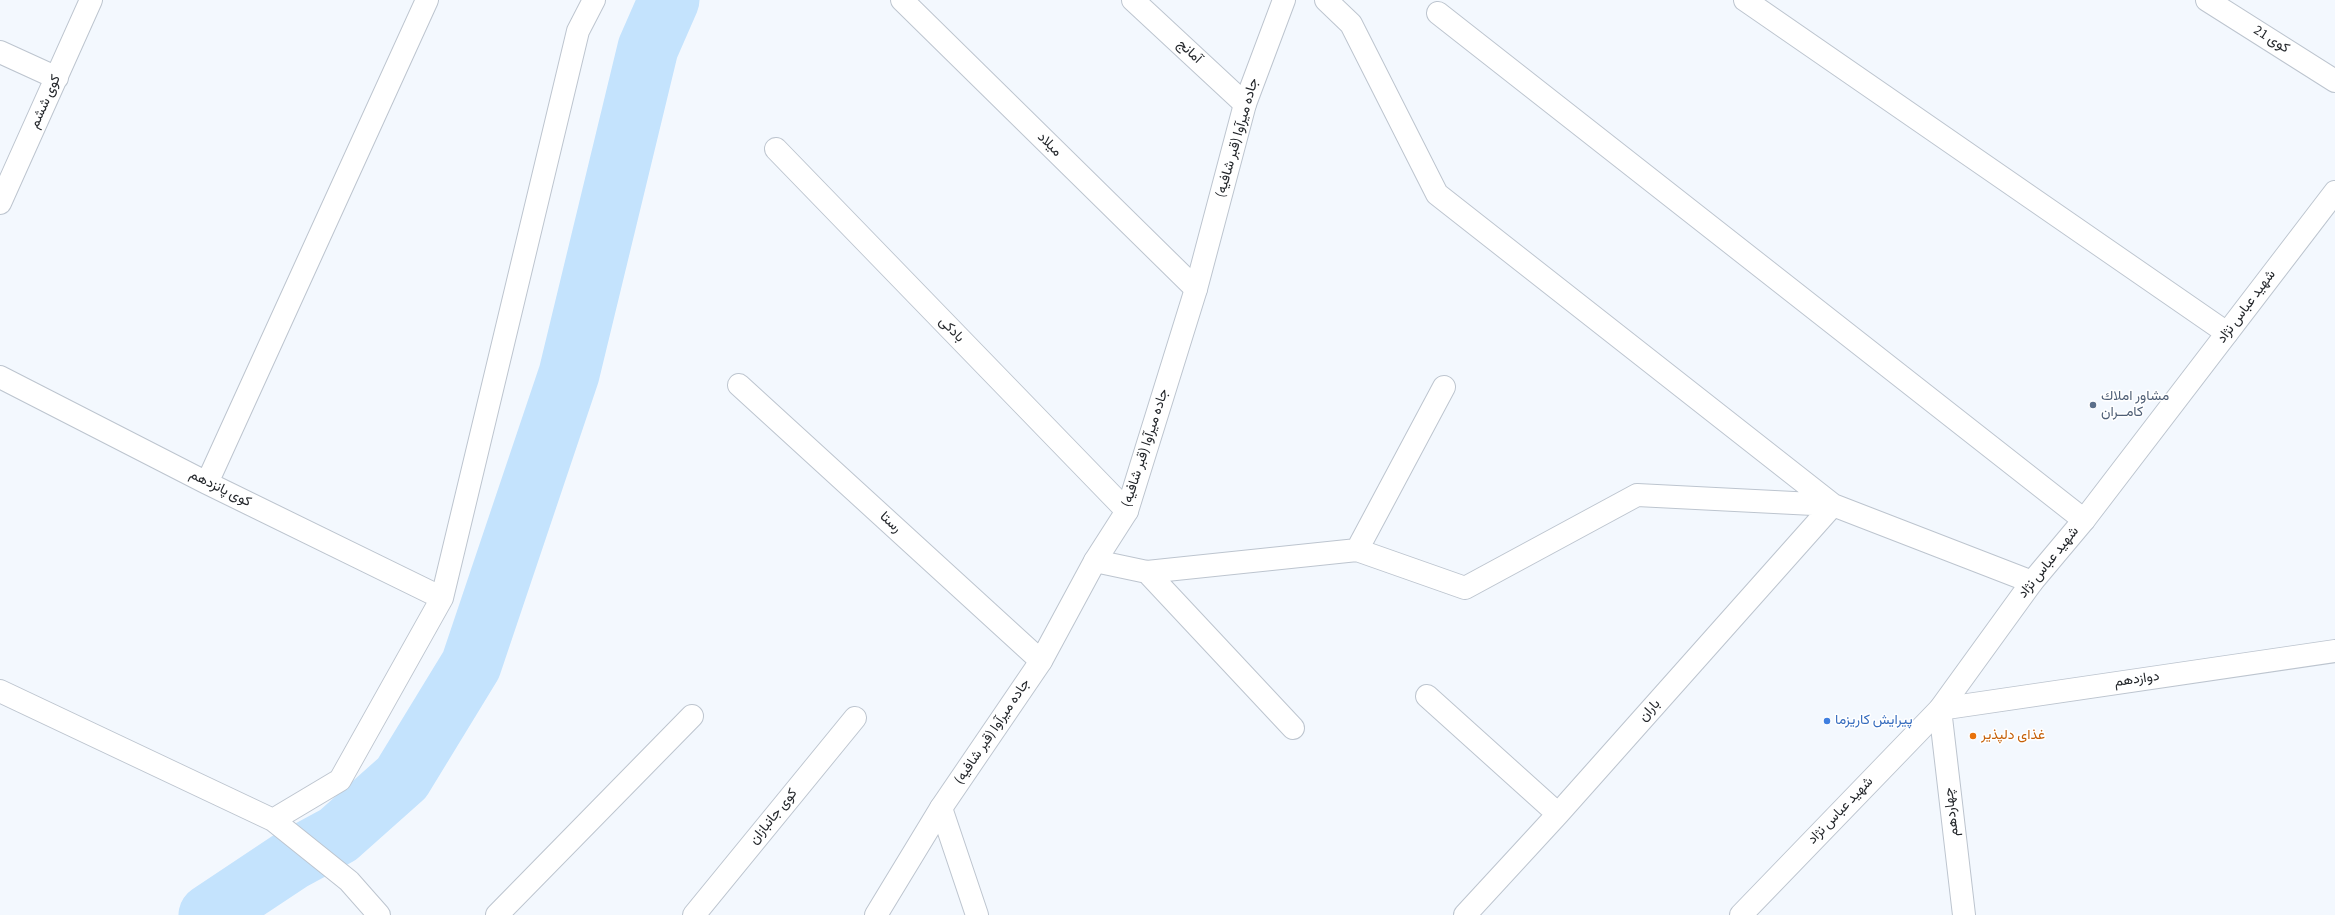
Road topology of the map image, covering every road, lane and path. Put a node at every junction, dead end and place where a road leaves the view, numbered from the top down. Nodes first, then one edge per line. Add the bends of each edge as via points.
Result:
1 (91, 0) edge
2 (427, 0) edge
3 (594, 0) edge
4 (902, 0) edge
5 (1133, 0) edge
6 (1284, 0) edge
7 (1326, 0) edge
8 (1745, 0) edge
9 (2207, 0) edge
10 (1438, 13) dead end
11 (0, 52) edge
12 (56, 78) junction
13 (2335, 81) edge
14 (1245, 104) junction
15 (776, 150) dead end
16 (2335, 192) edge
17 (0, 203) edge
18 (1196, 289) junction
19 (2227, 333) junction
20 (0, 377) edge
21 (739, 385) dead end
22 (1444, 387) dead end
23 (207, 483) junction
24 (1833, 505) junction
25 (1127, 511) junction
26 (2084, 520) junction
27 (1357, 550) junction
28 (1095, 561) junction
29 (1147, 572) junction
30 (2032, 582) junction
31 (442, 598) junction
32 (2335, 651) edge
33 (1041, 662) junction
34 (0, 691) edge
35 (1427, 696) dead end
36 (1940, 709) junction
37 (692, 716) dead end
38 (855, 718) dead end
39 (1293, 728) dead end
40 (941, 808) junction
41 (1558, 814) junction
42 (273, 820) junction
43 (379, 915) edge
44 (497, 915) edge
45 (694, 915) edge
46 (876, 915) edge
47 (977, 915) edge
48 (1465, 915) edge
49 (1741, 915) edge
50 (1964, 915) edge

1 - 12 street, کوی ششم
2 - 23 street
3 - 31 street via 578,30
4 - 18 street, میلاد
5 - 14 street, آمانج
6 - 14 street, جاده میرآوا (قبر شافیه)
7 - 24 street via 1351,24 1437,194
8 - 19 street
9 - 13 street, کوی 21
10 - 26 street
11 - 12 street
12 - 17 street, کوی ششم
14 - 18 street, جاده میرآوا (قبر شافیه)
15 - 25 street, بادکی
16 - 19 street, شهید عباس نژاد
18 - 25 street, جاده میرآوا (قبر شافیه)
19 - 26 street, شهید عباس نژاد
20 - 23 street, کوی پانزدهم
21 - 33 street, رستا
22 - 27 street
23 - 31 street, کوی پانزدهم
24 - 27 street via 1637,495 1465,588
24 - 30 street
24 - 41 street, باران
25 - 28 street, جاده میرآوا (قبر شافیه)
26 - 30 street, شهید عباس نژاد
27 - 29 street
28 - 29 street
28 - 33 street, جاده میرآوا (قبر شافیه)
29 - 39 street
30 - 36 street, شهید عباس نژاد
31 - 42 street via 340,780
32 - 36 street, دوازدهم
33 - 40 street, جاده میرآوا (قبر شافیه)
34 - 42 street
35 - 41 street
36 - 49 street, شهید عباس نژاد
36 - 50 street, چهاردهم
37 - 44 street
38 - 45 street, کوی جانبازان
40 - 46 street, جاده میرآوا (قبر شافیه)
40 - 47 street
41 - 48 street, باران
42 - 43 street via 349,881

